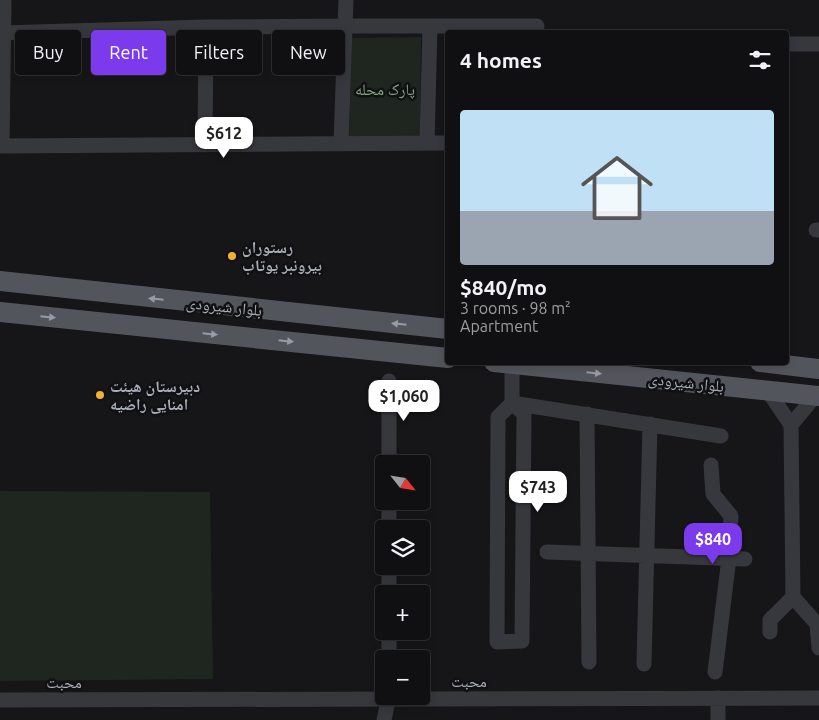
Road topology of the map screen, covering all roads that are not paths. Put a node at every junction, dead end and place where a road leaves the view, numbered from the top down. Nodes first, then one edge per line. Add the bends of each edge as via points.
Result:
1 (4, 0) edge
2 (346, 0) edge
3 (346, 26) junction
4 (430, 26) junction
5 (538, 26) dead end
6 (206, 27) junction
7 (2, 33) edge
8 (789, 44) edge
9 (819, 44) edge
10 (427, 143) junction
11 (445, 143) edge
12 (205, 144) junction
13 (341, 144) junction
14 (1, 146) edge
15 (0, 281) edge
16 (240, 308) junction
17 (264, 310) junction
18 (0, 312) edge
19 (445, 330) edge
20 (237, 336) junction
21 (262, 339) junction
22 (445, 358) edge
23 (503, 365) edge
24 (522, 365) edge
25 (785, 365) edge
26 (819, 369) edge
27 (389, 380) dead end
28 (768, 391) junction
29 (817, 396) edge
30 (512, 403) junction
31 (587, 414) junction
32 (650, 424) junction
33 (791, 425) junction
34 (721, 436) dead end
35 (389, 455) edge
36 (711, 465) dead end
37 (547, 552) dead end
38 (588, 554) junction
39 (647, 556) junction
40 (729, 558) junction
41 (746, 559) dead end
42 (793, 597) junction
43 (770, 632) dead end
44 (819, 648) edge
45 (589, 662) dead end
46 (644, 664) dead end
47 (716, 672) dead end
48 (375, 698) edge
49 (430, 698) edge
50 (718, 698) junction
51 (819, 698) edge
52 (0, 700) edge
53 (387, 705) edge
54 (384, 720) edge
55 (718, 720) edge

1 - 7 street
2 - 3 street
3 - 4 street
3 - 6 street
3 - 13 street
4 - 5 street
4 - 10 street
6 - 7 street
6 - 12 street
7 - 14 street
8 - 9 street
10 - 11 street
10 - 13 street
12 - 13 street
12 - 14 street
16 -> 15 main road, بلوار شیرودی
16 - 17 main road, بلوار شیرودی
16 - 20 main road via 243,322
19 -> 17 main road, بلوار شیرودی
17 - 21 main road via 258,325
18 -> 20 main road, بلوار شیرودی
20 - 21 main road, بلوار شیرودی
21 -> 22 main road, بلوار شیرودی
23 - 30 street
24 -> 28 main road, بلوار شیرودی
25 - 26 main road
27 - 35 street
28 - 29 main road, بلوار شیرودی
28 - 33 street
29 - 33 street
30 - 30 street via 498,417 497,642 522,641 524,414
30 - 31 street
31 - 32 street
31 - 38 street
32 - 34 street
32 - 39 street
33 - 42 street
36 - 40 street via 713,494 731,516
37 - 38 street
38 - 39 street
38 - 45 street
39 - 40 street
39 - 46 street
40 - 41 street
40 - 47 street
42 - 43 street via 770,620
42 - 44 street via 817,624
48 - 52 street, محبت
49 - 50 street, محبت
50 - 51 street, محبت
50 - 55 street
53 - 54 street

